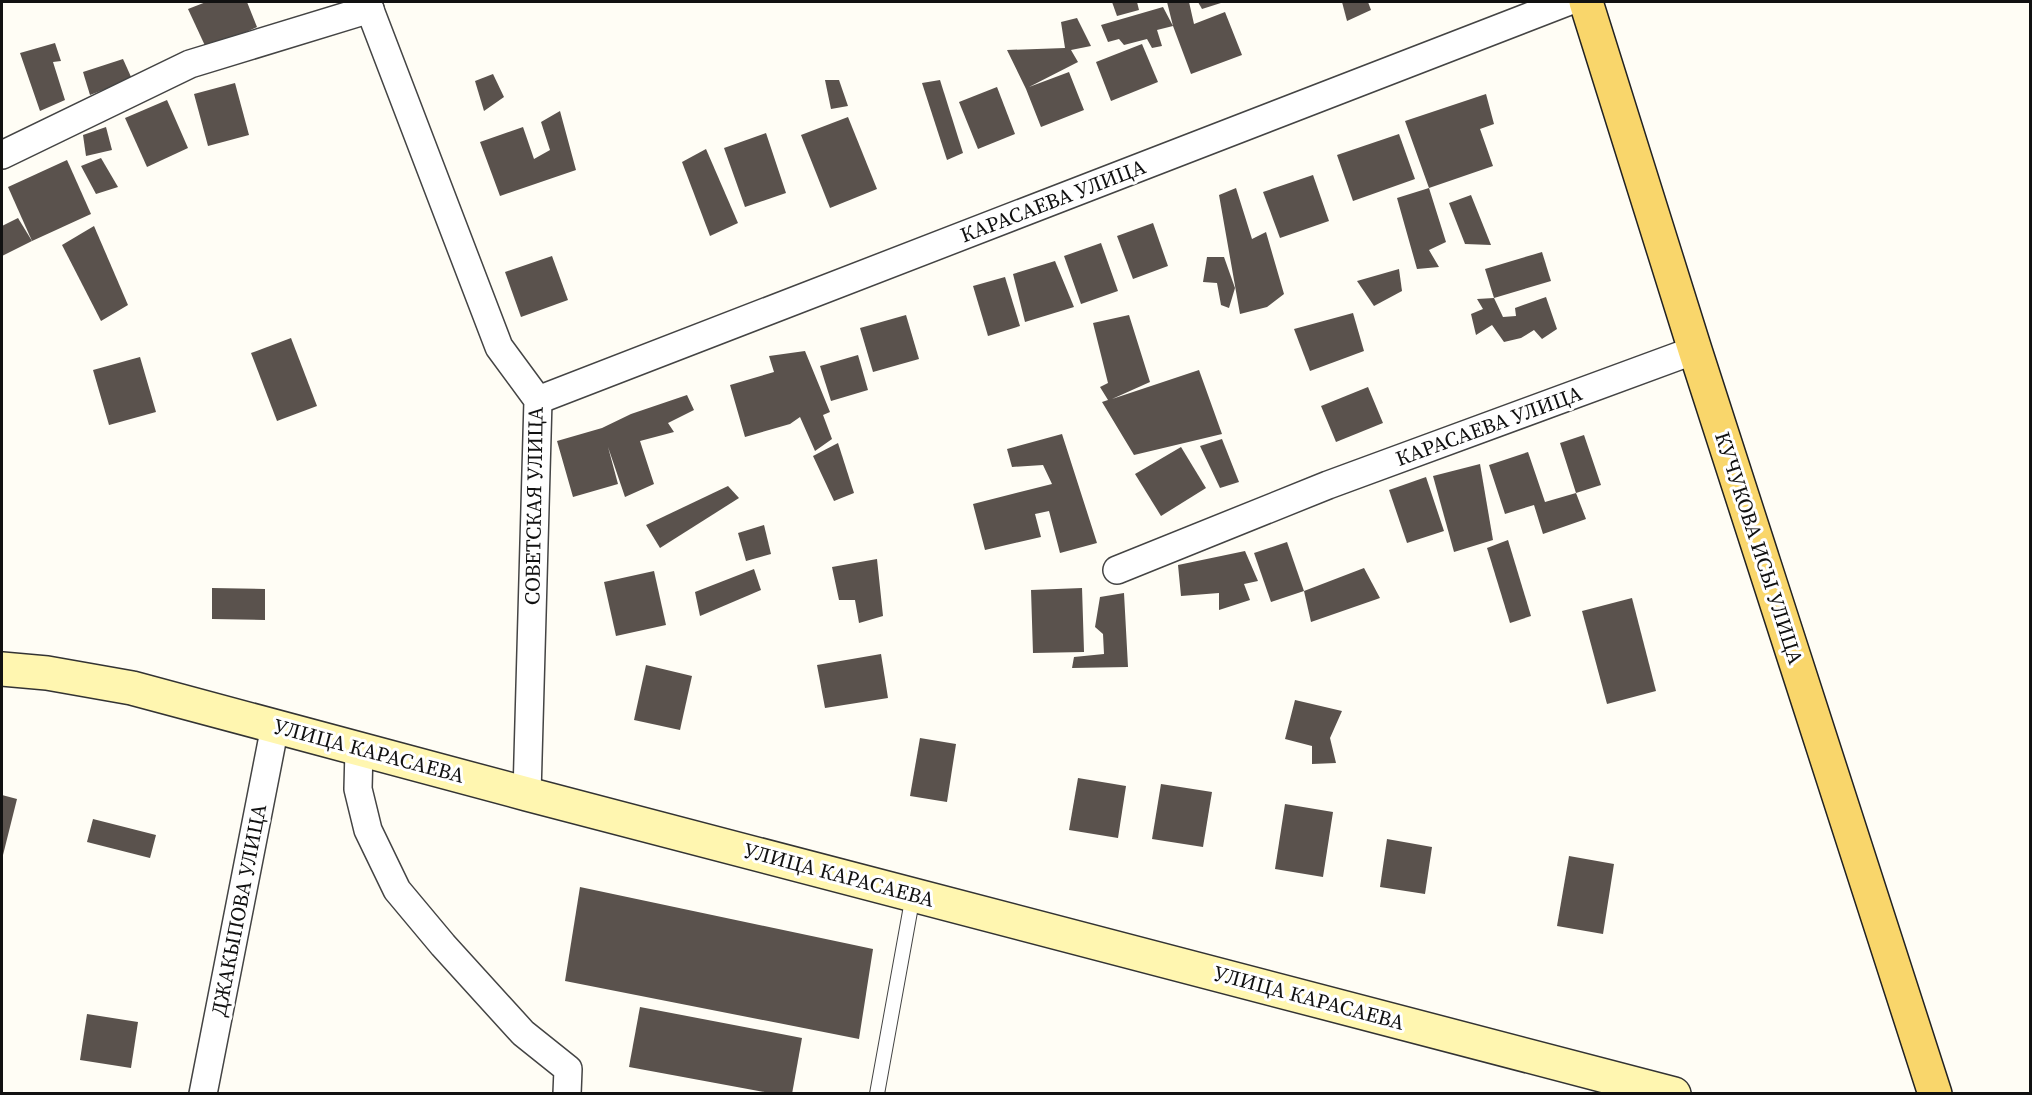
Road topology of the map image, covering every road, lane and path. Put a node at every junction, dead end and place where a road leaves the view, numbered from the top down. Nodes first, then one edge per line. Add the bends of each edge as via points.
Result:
1 (1567, 2) edge
2 (1586, 2) edge
3 (369, 5) edge
4 (2, 155) edge
5 (1695, 350) junction
6 (538, 400) junction
7 (1117, 570) dead end
8 (2, 669) edge
9 (275, 726) junction
10 (359, 749) junction
11 (527, 794) junction
12 (914, 894) junction
13 (203, 1094) edge
14 (567, 1094) edge
15 (878, 1094) edge
16 (1674, 1094) edge
17 (1935, 1094) edge

1 - 6 street, КАРАСАЕВА УЛИЦА
2 - 5 main road, КУЧУКОВА ИСЫ УЛИЦА
3 - 4 street via 189,64
3 - 6 street, СОВЕТСКАЯ УЛИЦА via 499,346
5 - 7 street, КАРАСАЕВА УЛИЦА via 1328,485
5 - 17 main road, КУЧУКОВА ИСЫ УЛИЦА
6 - 11 street, СОВЕТСКАЯ УЛИЦА
8 - 9 main road, УЛИЦА КАРАСАЕВА via 132,688
9 - 10 main road, УЛИЦА КАРАСАЕВА
9 - 13 street, ДЖАКЫПОВА УЛИЦА
10 - 11 main road, УЛИЦА КАРАСАЕВА
10 - 14 street via 358,789 368,830 397,890 523,1033 568,1069
11 - 12 main road, УЛИЦА КАРАСАЕВА
12 - 15 lane
12 - 16 main road, УЛИЦА КАРАСАЕВА

